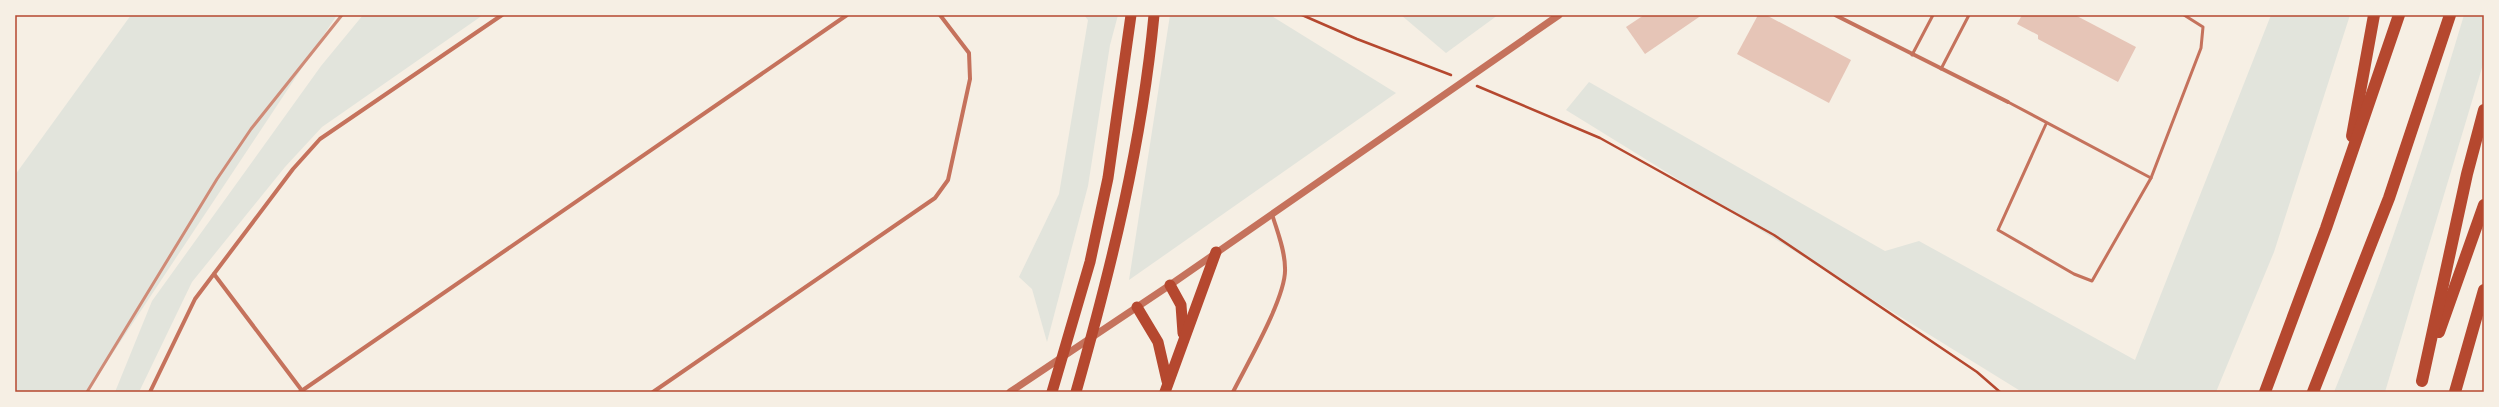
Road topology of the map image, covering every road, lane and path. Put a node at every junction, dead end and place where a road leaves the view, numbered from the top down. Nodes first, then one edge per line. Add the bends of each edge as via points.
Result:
1 (502, 15) edge
2 (847, 15) edge
3 (940, 15) edge
4 (1131, 15) edge
5 (1154, 15) edge
6 (1302, 15) edge
7 (1559, 15) edge
8 (1835, 15) edge
9 (1933, 15) edge
10 (1969, 15) edge
11 (2184, 15) edge
12 (2374, 15) edge
13 (2399, 15) edge
14 (2450, 15) edge
15 (1912, 55) junction
16 (1941, 69) junction
17 (1458, 78) dead end
18 (1472, 84) dead end
19 (2008, 102) joint
20 (2484, 110) edge
21 (2046, 124) junction
22 (2345, 174) junction
23 (2151, 178) junction
24 (2484, 205) edge
25 (1271, 214) junction
26 (1216, 252) junction
27 (214, 274) junction
28 (1170, 285) junction
29 (2484, 290) edge
30 (1137, 307) junction
31 (1184, 340) junction
32 (2420, 386) edge
33 (1166, 388) edge
34 (1053, 390) edge
35 (150, 392) edge
36 (301, 392) edge
37 (653, 392) edge
38 (1010, 392) edge
39 (1076, 392) edge
40 (1233, 392) edge
41 (2000, 392) edge
42 (2265, 392) edge
43 (2312, 392) edge
44 (2455, 392) edge

1 - 27 street via 320,139 293,169
2 - 36 street
3 - 37 street via 969,53 970,79 948,180 936,198
4 - 34 highway via 1115,138 1090,262
5 - 39 highway via 1137,144 1113,256
6 - 17 path via 1357,40
7 - 25 street
8 - 15 street
9 - 15 lane
10 - 16 lane
11 - 23 lane via 2203,27 2201,48
12 - 22 highway
13 - 22 highway
14 - 43 highway via 2384,212
15 - 16 street
16 - 19 street
18 - 41 path via 1600,138 1774,235 1977,372
19 - 21 lane
20 - 32 highway via 2466,174
21 - 23 lane
21 - 23 lane via 1998,230 2074,274 2092,281
22 - 42 highway
24 - 32 highway
25 - 26 street
25 - 40 street via 1284,258 1285,279 1278,300
26 - 28 street
26 - 31 highway
27 - 35 street via 195,299
27 - 36 street
28 - 30 street
28 - 31 highway via 1181,305
29 - 44 highway
30 - 33 highway via 1158,342
30 - 38 street
31 - 33 highway

